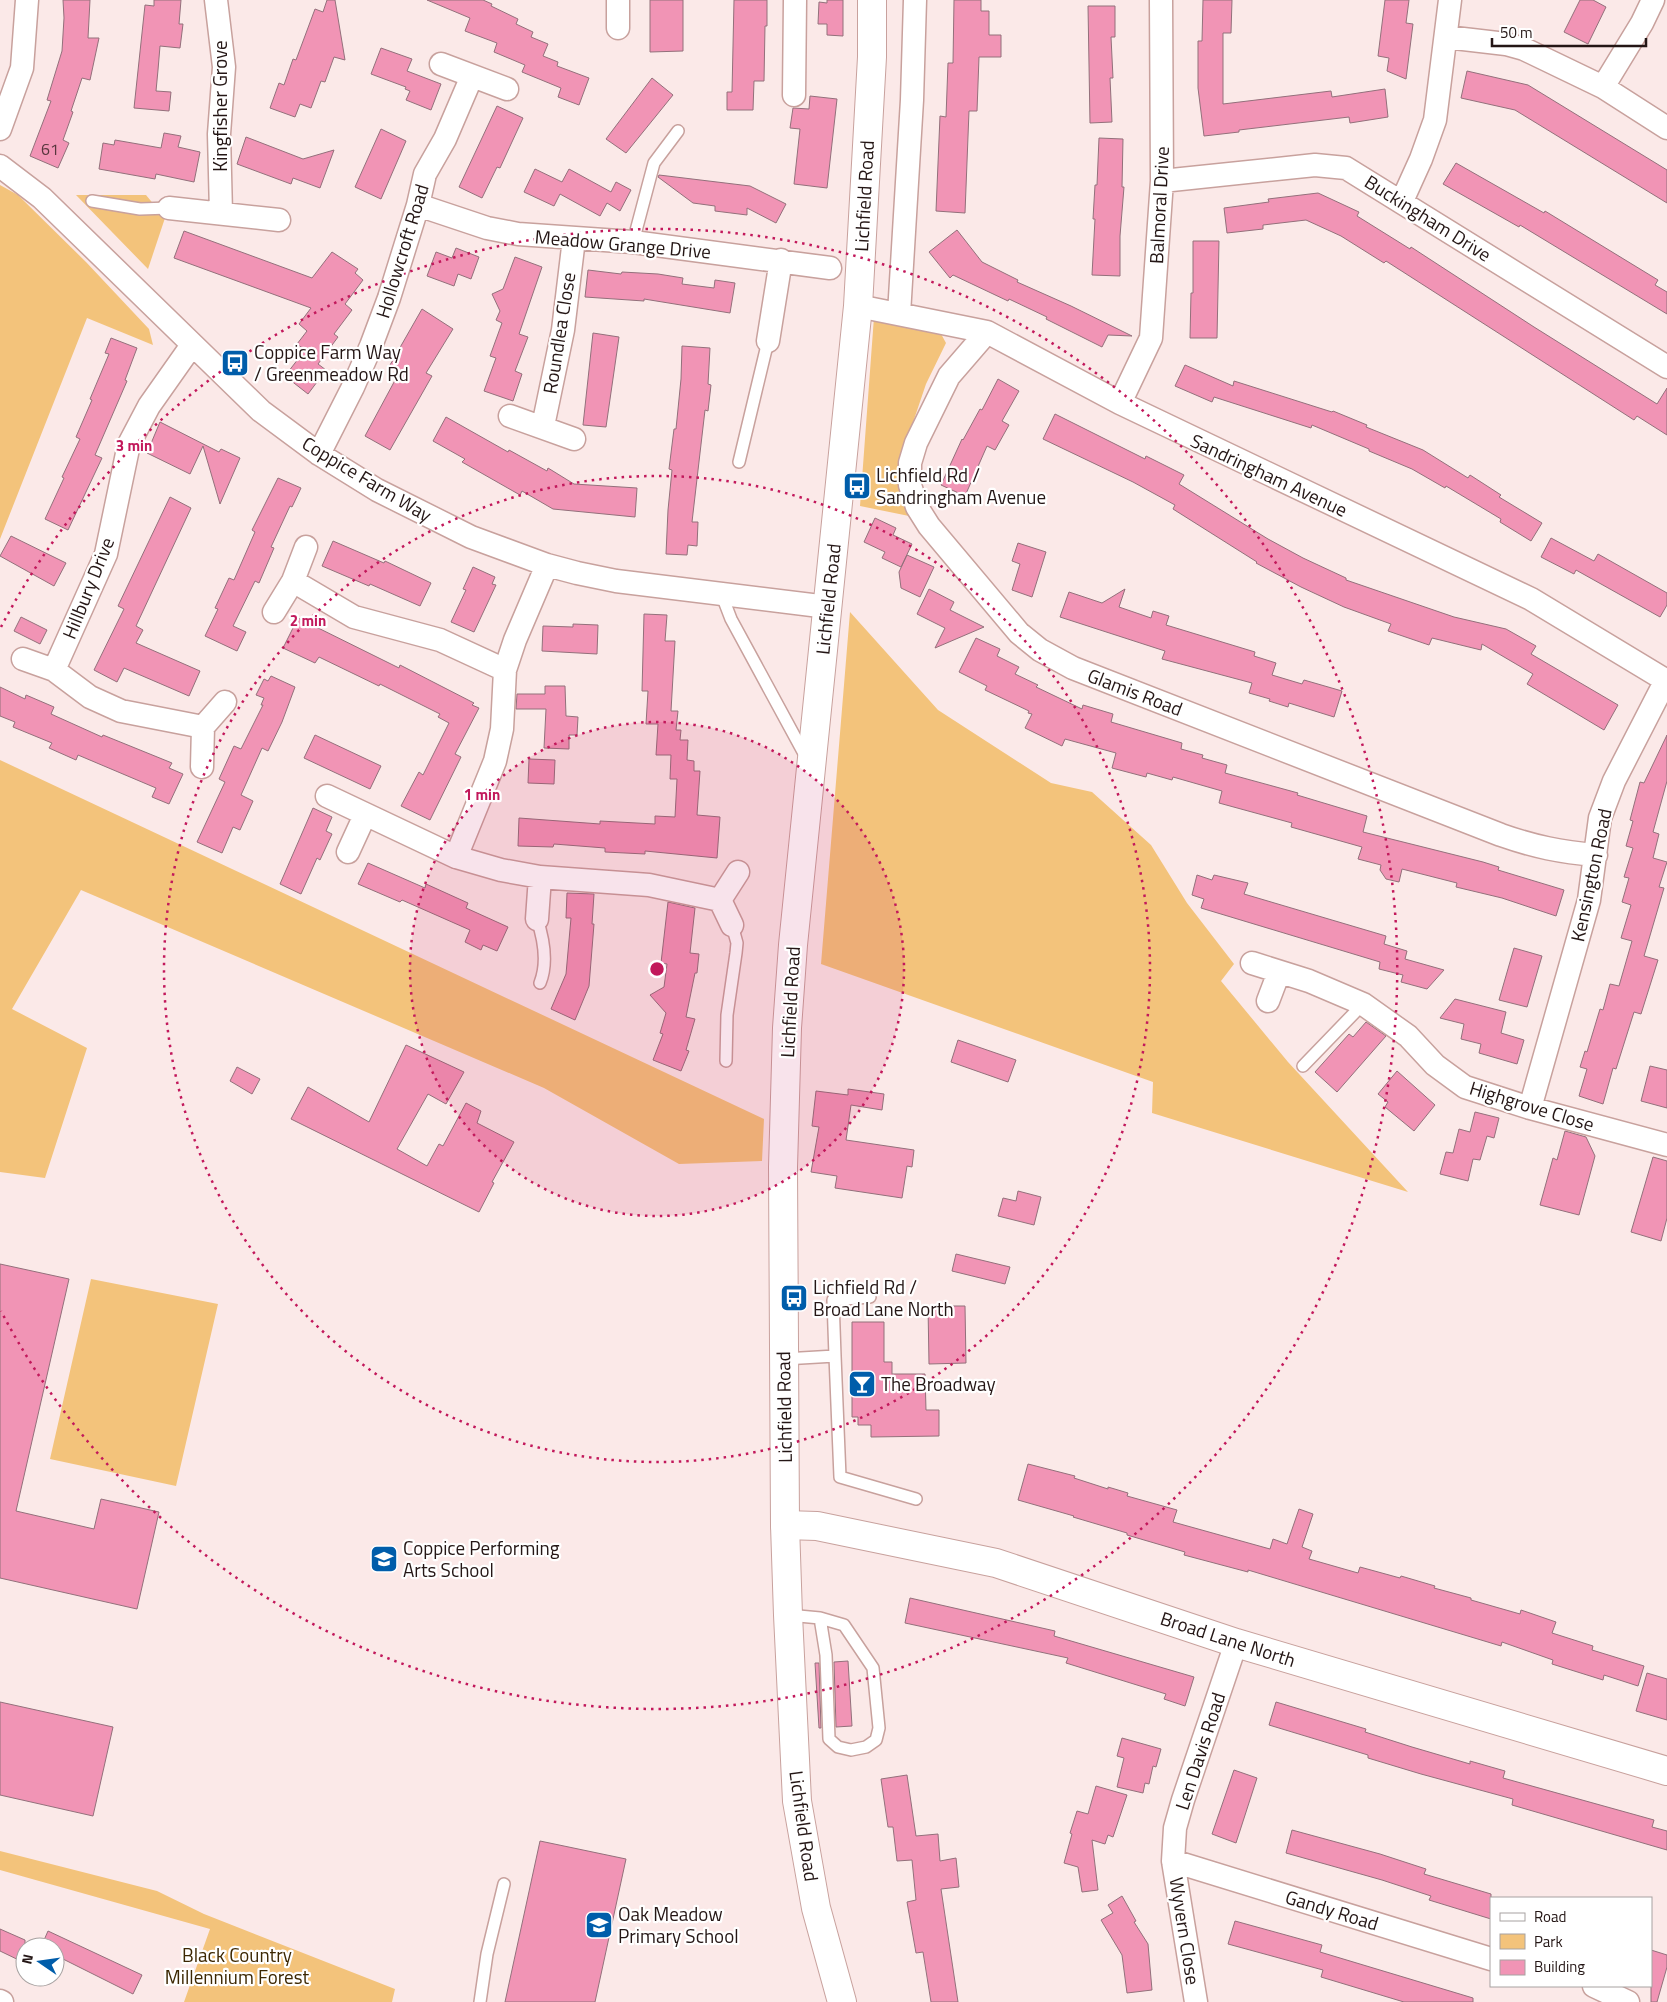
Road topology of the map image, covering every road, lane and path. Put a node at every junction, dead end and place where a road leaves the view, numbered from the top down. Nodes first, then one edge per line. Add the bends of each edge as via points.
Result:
1 (27, 0) edge
2 (216, 0) edge
3 (618, 0) edge
4 (795, 0) edge
5 (872, 0) edge
6 (914, 0) edge
7 (1161, 0) edge
8 (1450, 0) edge
9 (1653, 0) edge
10 (618, 28) dead end
11 (1446, 36) junction
12 (441, 64) dead end
13 (472, 76) junction
14 (1603, 87) junction
15 (507, 89) dead end
16 (794, 95) dead end
17 (1667, 128) edge
18 (0, 129) edge
19 (678, 131) dead end
20 (0, 166) edge
21 (1162, 181) junction
22 (92, 201) dead end
23 (1402, 201) junction
24 (418, 205) junction
25 (169, 208) joint
26 (221, 213) junction
27 (279, 220) dead end
28 (574, 239) junction
29 (633, 242) junction
30 (781, 260) junction
31 (830, 268) dead end
32 (858, 306) junction
33 (899, 314) junction
34 (987, 332) junction
35 (768, 341) joint
36 (192, 345) junction
37 (1667, 366) edge
38 (1120, 403) junction
39 (510, 416) dead end
40 (543, 426) junction
41 (574, 439) dead end
42 (319, 454) junction
43 (739, 462) dead end
44 (306, 547) dead end
45 (546, 565) junction
46 (293, 581) junction
47 (721, 593) junction
48 (828, 607) junction
49 (274, 612) dead end
50 (23, 658) dead end
51 (54, 670) junction
52 (504, 670) junction
53 (1666, 680) edge
54 (225, 702) dead end
55 (203, 727) junction
56 (810, 765) junction
57 (202, 768) dead end
58 (327, 796) dead end
59 (365, 815) junction
60 (348, 852) dead end
61 (1596, 855) junction
62 (456, 857) junction
63 (738, 872) dead end
64 (540, 877) junction
65 (720, 900) junction
66 (536, 919) joint
67 (732, 925) joint
68 (1252, 962) dead end
69 (1279, 972) junction
70 (540, 983) dead end
71 (1268, 1001) dead end
72 (1363, 1004) junction
73 (726, 1061) dead end
74 (1303, 1066) dead end
75 (1530, 1108) junction
76 (1667, 1145) edge
77 (870, 1297) dead end
78 (835, 1356) junction
79 (784, 1359) junction
80 (916, 1499) dead end
81 (785, 1525) junction
82 (788, 1615) junction
83 (820, 1618) junction
84 (1236, 1643) junction
85 (1667, 1771) edge
86 (1173, 1861) junction
87 (504, 1884) dead end
88 (1490, 1959) edge
89 (1596, 1987) edge
90 (480, 2002) edge
91 (842, 2002) edge
92 (1196, 2002) edge
93 (1628, 2002) edge

1 - 18 street via 22,68
2 - 26 street, Kingfisher Grove via 224,67 219,134
3 - 10 street
4 - 16 street
5 - 32 main road, Lichfield Road via 872,57
6 - 33 street via 912,100
7 - 21 street, Balmoral Drive
8 - 11 street
9 - 14 street
11 - 14 street via 1524,49
11 - 23 street via 1435,120
12 - 13 street
13 - 15 street
13 - 24 street, Hollowcroft Road via 445,139 425,174
14 - 17 street
19 - 29 lane via 654,164
20 - 36 street, Coppice Farm Way via 42,198
21 - 23 street, Buckingham Drive via 1315,165 1346,168
21 - 38 street, Balmoral Drive via 1152,338
22 - 25 lane via 140,209
23 - 37 street, Buckingham Drive
24 - 28 street, Meadow Grange Drive via 487,228
24 - 42 street, Hollowcroft Road via 372,346
25 - 26 street
26 - 27 street
28 - 29 street, Meadow Grange Drive
28 - 40 street, Roundlea Close via 563,330
29 - 30 street, Meadow Grange Drive
30 - 31 street, Meadow Grange Drive
30 - 35 street
32 - 33 street, Sandringham Avenue
32 - 48 main road, Lichfield Road
33 - 34 street, Sandringham Avenue
34 - 38 street, Sandringham Avenue
34 - 61 street, Glamis Road via 949,376 916,443 910,463 910,485 917,507 929,526 1019,633 1040,650 1073,668 1501,835 1532,846
35 - 43 lane
36 - 42 street, Coppice Farm Way via 261,411
36 - 51 street, Hillbury Drive via 149,406 128,444 106,554
38 - 53 street, Sandringham Avenue via 1530,599
39 - 40 street
40 - 41 street
42 - 45 street, Coppice Farm Way via 429,517 471,537
44 - 46 street
45 - 47 street, Coppice Farm Way via 616,581
45 - 52 street
46 - 49 street
46 - 52 street via 354,617 440,640
47 - 48 street, Coppice Farm Way
47 - 56 lane via 731,619
48 - 56 main road, Lichfield Road
50 - 51 street
51 - 55 street via 90,697 121,711
52 - 62 street via 502,729 495,761
53 - 61 street, Kensington Road via 1606,800 1600,818
54 - 55 street
55 - 57 street
56 - 79 main road, Lichfield Road via 787,1028 783,1167
58 - 59 street
59 - 60 street
59 - 62 street
61 - 75 street, Kensington Road via 1590,900
62 - 64 street
63 - 65 street
64 - 65 street via 649,885
64 - 66 street
65 - 67 street
66 - 70 lane via 544,949 545,970
67 - 73 lane via 737,943 727,1015
68 - 69 street, Highgrove Close
69 - 71 street
69 - 72 street, Highgrove Close
72 - 74 lane
72 - 75 street, Highgrove Close via 1408,1036 1435,1065 1465,1087
75 - 76 street, Highgrove Close
77 - 78 lane via 833,1300
78 - 79 lane
78 - 80 lane via 840,1477
79 - 81 main road, Lichfield Road
81 - 82 main road, Lichfield Road
81 - 84 main road, Broad Lane North via 817,1526 996,1563
82 - 83 lane
82 - 91 main road, Lichfield Road via 797,1801 816,1908
83 - 83 lane via 844,1624 873,1668 879,1728 876,1740 866,1747 851,1750 838,1747 829,1739 826,1655
84 - 85 main road, Broad Lane North
84 - 86 street, Len Davis Road via 1174,1828
86 - 88 street, Gandy Road
86 - 92 street, Wyvern Close
87 - 90 lane via 487,1954
89 - 93 street

